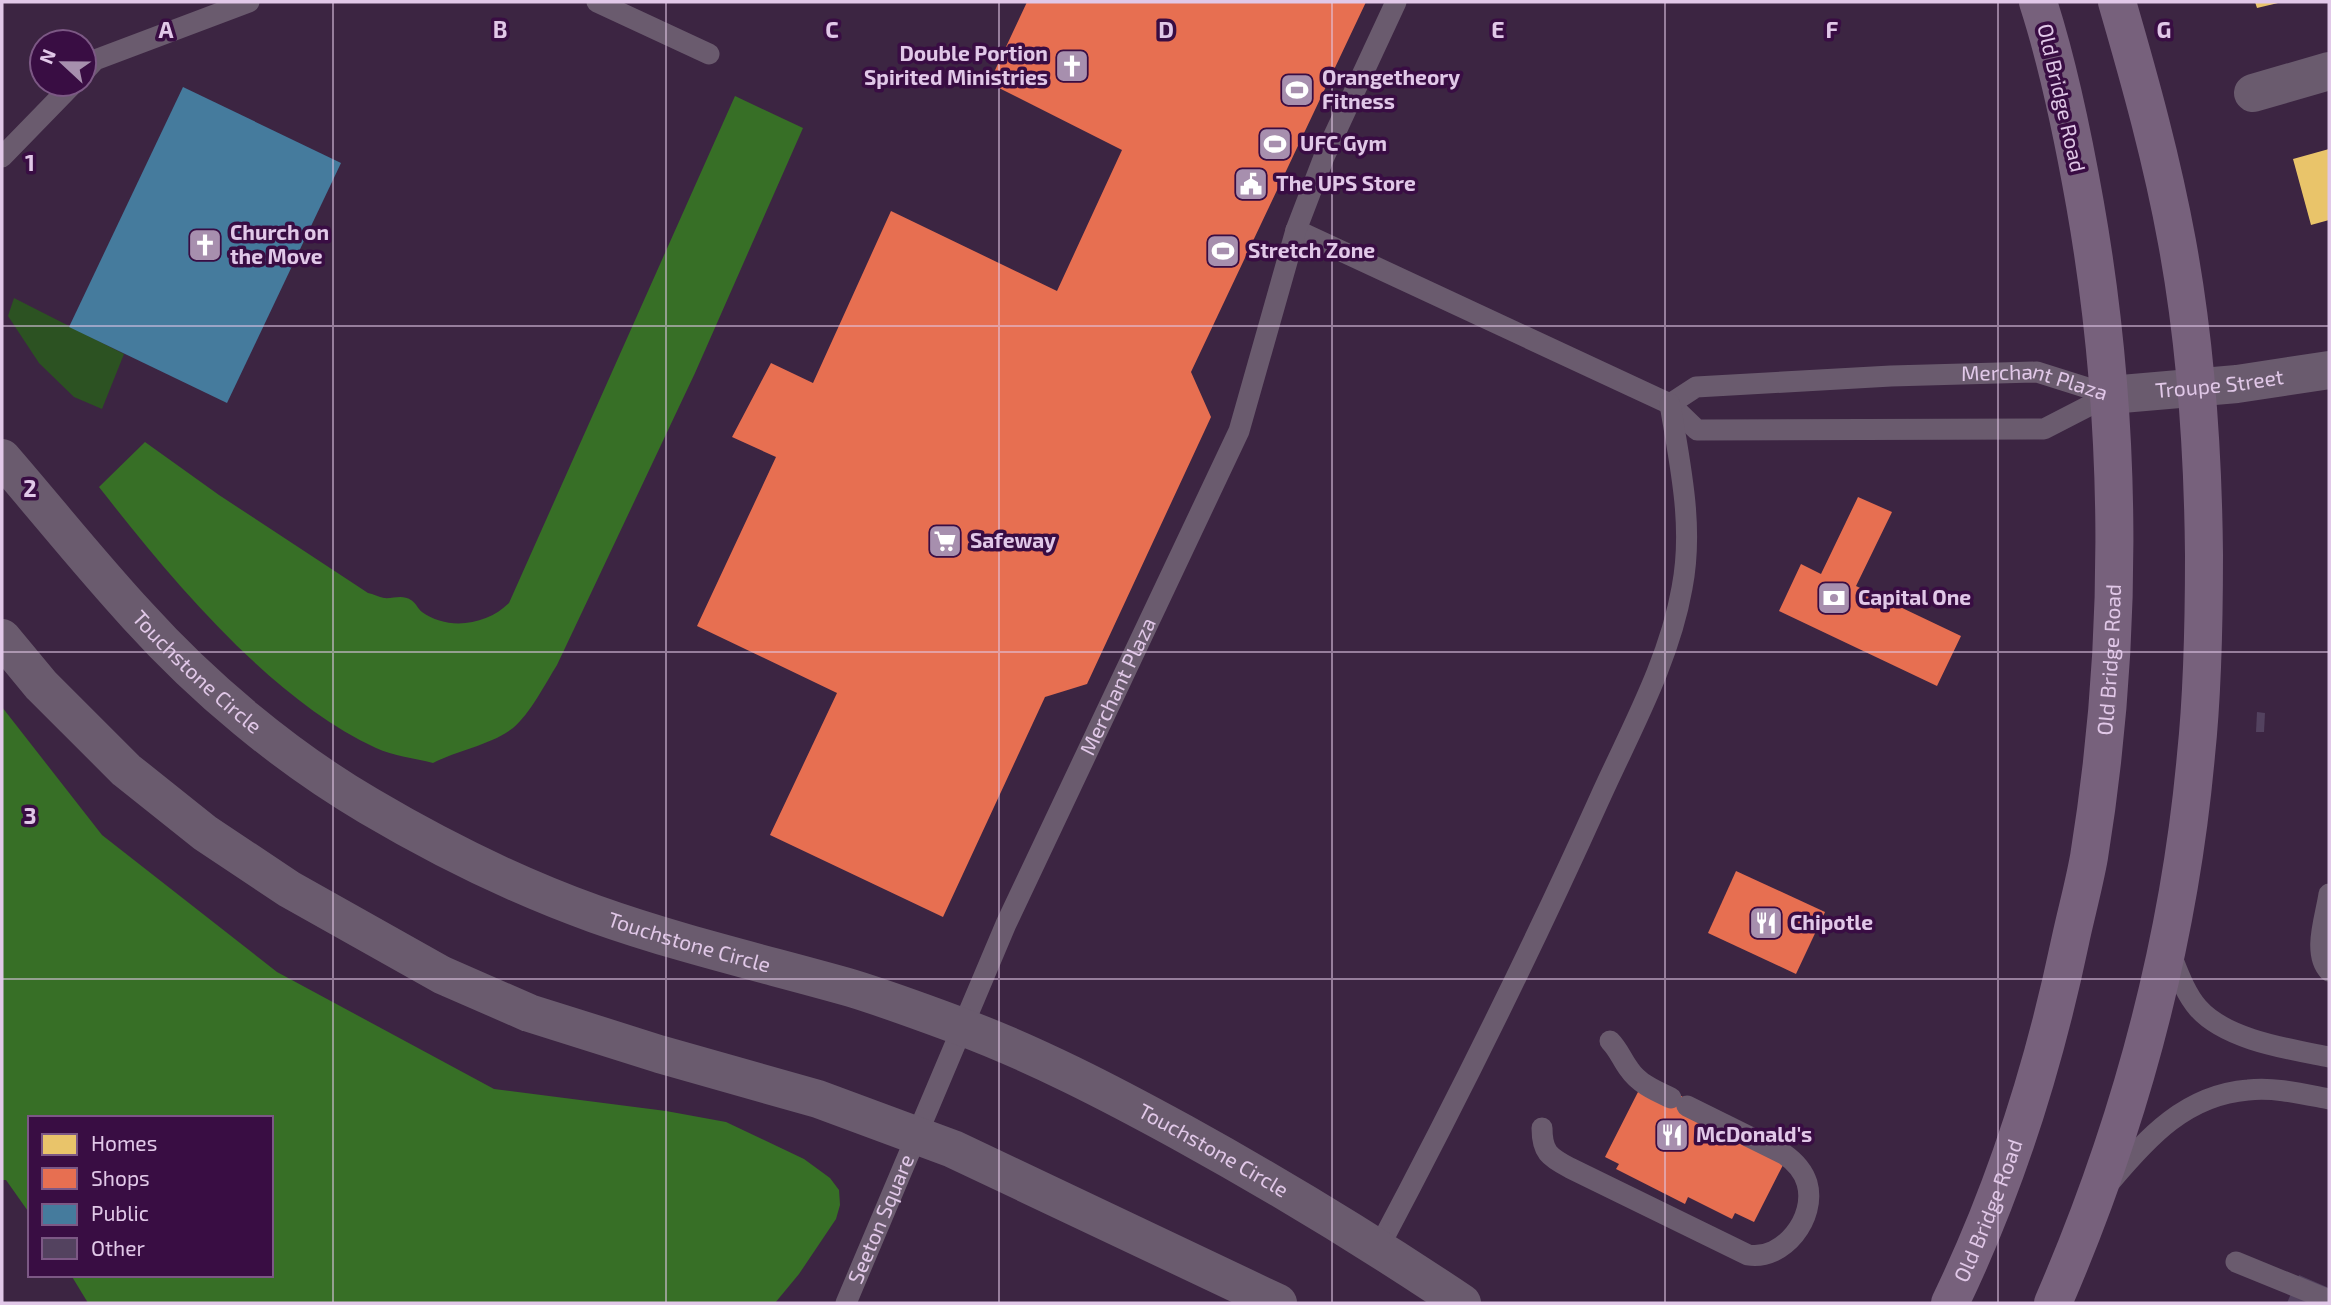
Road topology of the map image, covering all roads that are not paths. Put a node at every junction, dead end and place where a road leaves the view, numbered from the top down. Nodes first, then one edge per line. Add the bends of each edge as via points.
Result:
1 (249, 2) edge
2 (597, 2) edge
3 (1396, 2) edge
4 (2038, 2) edge
5 (2117, 2) edge
6 (709, 54) dead end
7 (98, 59) edge
8 (2329, 71) edge
9 (2253, 93) dead end
10 (59, 98) edge
11 (2, 157) edge
12 (1296, 230) junction
13 (2329, 370) edge
14 (2196, 388) junction
15 (2110, 395) junction
16 (1670, 404) junction
17 (2, 458) edge
18 (2, 638) edge
19 (2329, 894) edge
20 (2167, 946) junction
21 (2329, 971) edge
22 (962, 1027) junction
23 (1610, 1041) dead end
24 (2329, 1057) edge
25 (2329, 1099) edge
26 (1542, 1128) dead end
27 (916, 1135) junction
28 (2094, 1201) junction
29 (1379, 1247) junction
30 (2236, 1262) dead end
31 (2329, 1300) edge
32 (846, 1303) edge
33 (1278, 1303) edge
34 (1462, 1303) edge
35 (1950, 1303) edge
36 (2053, 1303) edge

1 - 7 lane
2 - 6 lane
3 - 12 lane, Merchant Plaza via 1324,157
4 - 15 main road, Old Bridge Road via 2073,134 2099,285
5 - 14 main road via 2150,117 2177,243
8 - 9 street
10 - 11 lane
12 - 16 lane, Merchant Plaza
12 - 22 lane, Merchant Plaza via 1239,431 1010,914
13 - 14 street, Troupe Street
14 - 15 street, Troupe Street
14 - 20 main road via 2204,626 2196,756
15 - 16 lane, Merchant Plaza via 2037,372 1696,387
15 - 16 lane, Merchant Plaza via 2044,429 1697,430
15 - 35 main road, Old Bridge Road via 2115,585 2106,724 2088,858 2055,1012 2018,1138
16 - 29 lane via 1686,498 1688,541 1683,586 1667,647 1561,886
17 - 22 street, Touchstone Circle via 138,617 209,687 285,749 367,805 502,876 592,913 856,990
18 - 27 street via 41,685 127,770 205,833 289,889 442,975 528,1013 818,1099
19 - 21 lane via 2320,953
20 - 24 lane via 2192,999 2219,1025
20 - 28 main road via 2125,1111
22 - 27 lane, Merchant Plaza
22 - 29 street, Touchstone Circle via 1104,1089 1280,1186
23 - 26 lane via 1640,1081 1794,1161 1808,1184 1809,1199 1795,1233 1783,1247 1758,1257 1748,1255 1557,1161 1542,1143
25 - 28 lane via 2247,1090 2196,1105 2151,1135
27 - 32 lane, Seeton Square
27 - 33 street
28 - 36 main road
29 - 34 street, Touchstone Circle
30 - 31 lane

